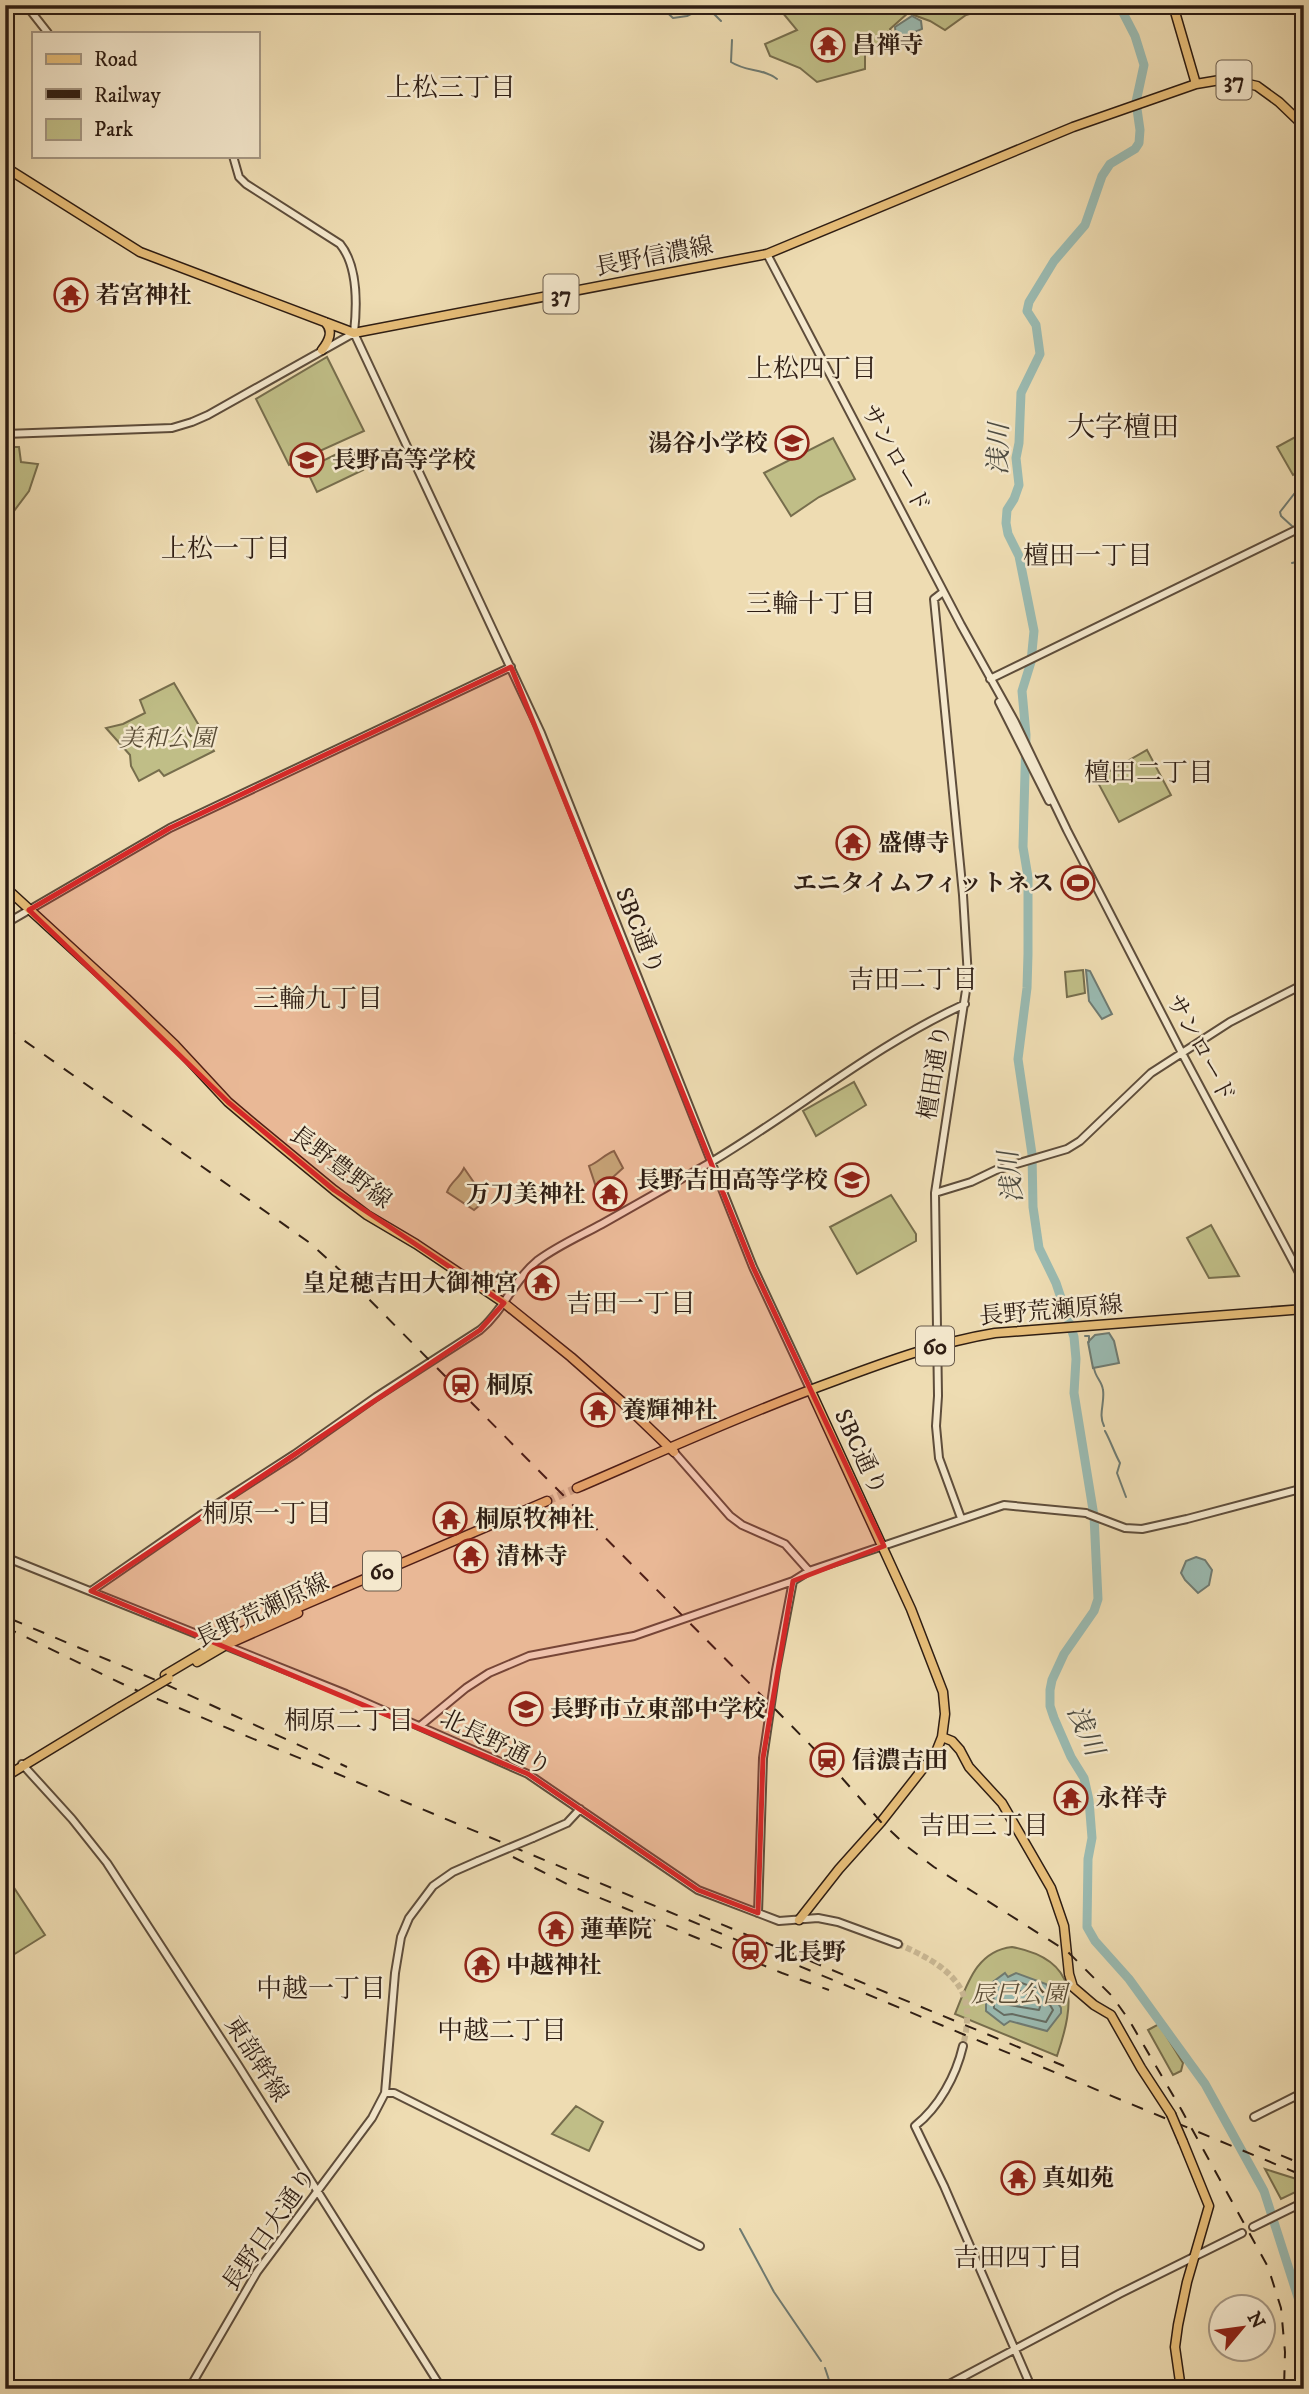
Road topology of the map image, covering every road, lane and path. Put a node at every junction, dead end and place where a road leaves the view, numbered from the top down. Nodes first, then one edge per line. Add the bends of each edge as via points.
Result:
1 (26, 5) edge
2 (1173, 5) edge
3 (47, 32) edge
4 (1196, 84) junction
5 (1304, 126) edge
6 (234, 158) edge
7 (5, 167) edge
8 (767, 254) junction
9 (323, 321) junction
10 (354, 333) junction
11 (322, 350) junction
12 (5, 434) edge
13 (1304, 526) edge
14 (943, 592) junction
15 (511, 667) junction
16 (990, 679) junction
17 (1052, 803) junction
18 (5, 887) edge
19 (29, 910) junction
20 (5, 924) edge
21 (1304, 985) edge
22 (965, 1004) junction
23 (1182, 1053) junction
24 (711, 1162) junction
25 (935, 1193) junction
26 (1304, 1282) edge
27 (504, 1303) junction
28 (1304, 1309) edge
29 (937, 1345) junction
30 (810, 1390) junction
31 (672, 1450) junction
32 (1304, 1488) edge
33 (578, 1490) tunnel mouth
34 (548, 1503) tunnel mouth
35 (961, 1518) junction
36 (884, 1546) junction
37 (5, 1558) edge
38 (810, 1572) junction
39 (793, 1581) junction
40 (91, 1591) junction
41 (222, 1644) junction
42 (420, 1726) junction
43 (942, 1737) junction
44 (23, 1764) junction
45 (5, 1775) edge
46 (580, 1809) junction
47 (758, 1913) junction
48 (799, 1920) junction
49 (898, 1944) tunnel mouth
50 (963, 2046) tunnel mouth
51 (1304, 2092) edge
52 (385, 2093) junction
53 (1254, 2117) dead end
54 (318, 2192) junction
55 (1304, 2202) edge
56 (1254, 2227) dead end
57 (1242, 2233) dead end
58 (700, 2246) dead end
59 (1195, 2258) junction
60 (1014, 2349) junction
61 (189, 2389) edge
62 (442, 2389) edge
63 (940, 2389) edge
64 (1032, 2389) edge
65 (1181, 2389) edge

1 - 3 street
2 - 4 main road
4 - 5 main road, 長野信濃線 / 37 via 1226,79 1257,86
4 - 8 main road, 長野信濃線 / 37 via 1073,127
6 - 10 street via 246,184 341,244 348,253 354,286
7 - 9 main road via 140,252
8 - 10 main road, 長野信濃線 / 37
8 - 14 street, サンロード
9 - 10 main road
9 - 11 main road via 330,335
10 - 11 street
10 - 15 street, SBC通り
11 - 12 street via 183,426
13 - 16 street
14 - 16 street, サンロード
14 - 22 street, 檀田通り via 934,599 963,895
15 - 19 street via 170,828
15 - 24 street, SBC通り
16 - 17 street, サンロード
16 - 17 street, サンロード via 1032,755
17 - 23 street, サンロード
18 - 19 main road, 長野豊野線
19 - 20 street
19 - 27 main road, 長野豊野線 via 254,1125 356,1206
21 - 23 street via 1230,1022
22 - 24 street via 893,1042
22 - 25 street, 檀田通り
23 - 25 street via 1139,1082 1067,1149
23 - 26 street, サンロード
24 - 27 street via 554,1249 528,1269
24 - 30 street, SBC通り
25 - 29 street, 檀田通り
27 - 31 main road, 長野豊野線
27 - 40 street via 480,1330
28 - 29 main road, 長野荒瀬原線 / 60 via 995,1332
29 - 30 main road, 長野荒瀬原線 / 60
29 - 35 street, 檀田通り via 939,1458
30 - 31 main road, 長野荒瀬原線 / 60
30 - 36 main road, SBC通り
31 - 33 main road, 長野荒瀬原線 / 60
31 - 38 street via 730,1516 785,1544
32 - 35 street via 1142,1529 1125,1528 1087,1513 1015,1504
34 - 41 main road, 長野荒瀬原線 / 60
35 - 36 street
36 - 38 street
36 - 43 main road, SBC通り via 943,1692
37 - 40 street, 北長野通り
38 - 39 street
39 - 42 street via 634,1636 529,1656 489,1673
39 - 47 street via 763,1758
40 - 41 street, 北長野通り
41 - 42 street, 北長野通り
41 - 44 main road, 長野荒瀬原線 / 60, bridge
42 - 46 street, 北長野通り via 528,1774
43 - 48 main road via 909,1787
43 - 59 main road, bridge via 952,1741 1002,1803 1051,1888 1064,1926 1073,1987 1111,2015 1171,2114 1209,2206
44 - 45 main road, 長野荒瀬原線 / 60
44 - 54 street, 東部幹線 via 107,1863
46 - 47 street, 北長野通り via 698,1890
46 - 52 street, bridge via 567,1823 453,1871 415,1907 401,1937 395,1973
47 - 48 street, 北長野通り via 779,1921
48 - 49 street, 北長野通り via 838,1922
50 - 60 street via 958,2068 928,2116 915,2126
51 - 53 street
52 - 54 street, 長野日大通り
52 - 58 street via 394,2093
54 - 61 street, 長野日大通り via 257,2272
54 - 62 street, 東部幹線
55 - 56 street
57 - 59 street
59 - 60 street
59 - 65 main road via 1175,2347
60 - 63 street
60 - 64 street

